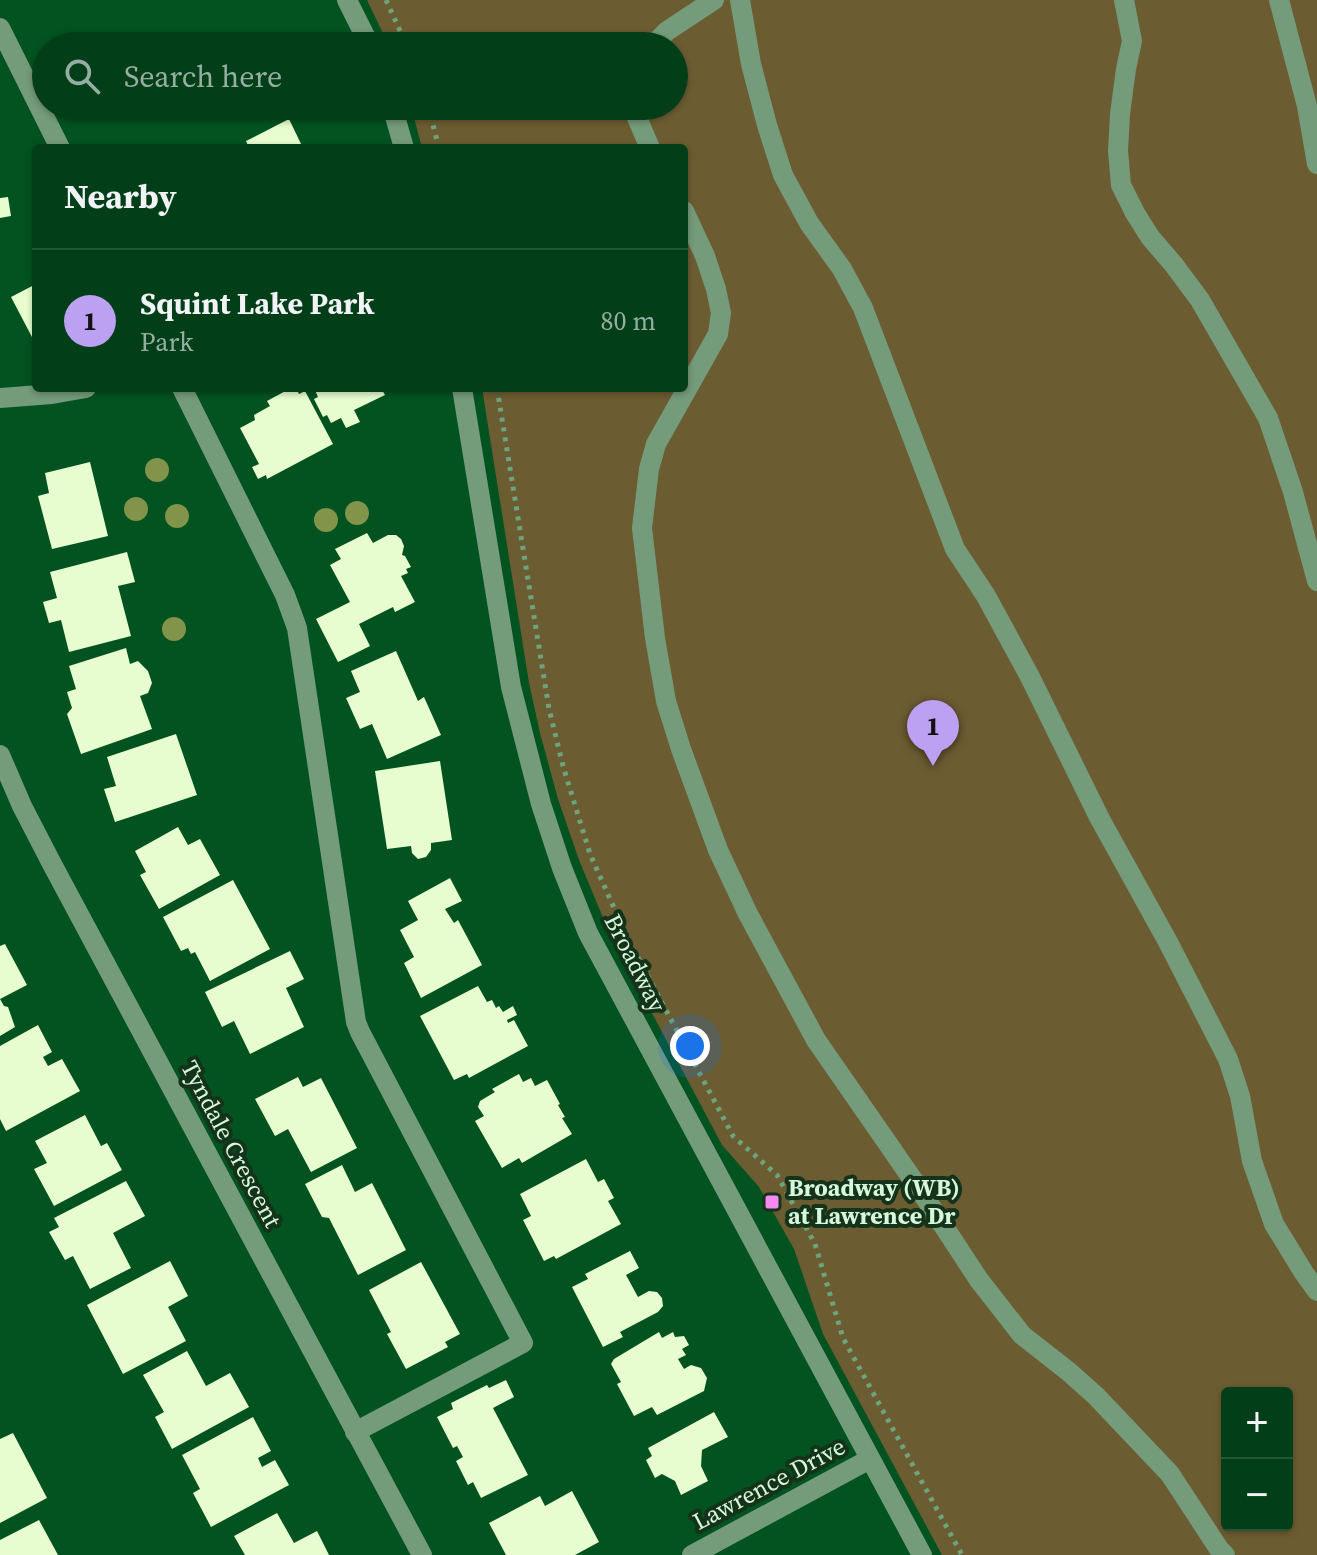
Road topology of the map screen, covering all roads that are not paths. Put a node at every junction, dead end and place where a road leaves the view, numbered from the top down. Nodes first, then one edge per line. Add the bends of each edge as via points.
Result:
1 (347, 0) edge
2 (714, 0) edge
3 (740, 0) edge
4 (1124, 0) edge
5 (1279, 0) edge
6 (0, 28) edge
7 (363, 32) edge
8 (666, 32) edge
9 (32, 92) edge
10 (46, 120) edge
11 (396, 120) edge
12 (638, 120) edge
13 (58, 144) edge
14 (403, 144) edge
15 (648, 144) edge
16 (1317, 164) edge
17 (688, 220) edge
18 (688, 387) edge
19 (63, 392) edge
20 (184, 392) edge
21 (463, 392) edge
22 (685, 392) edge
23 (0, 398) edge
24 (1317, 581) edge
25 (0, 755) edge
26 (1317, 1291) edge
27 (355, 1432) junction
28 (870, 1459) junction
29 (422, 1555) edge
30 (692, 1555) edge
31 (922, 1555) edge
32 (1225, 1555) edge

1 - 7 street
2 - 8 street
3 - 26 street via 755,79 783,175 863,308 955,549 1029,675 1228,1059 1252,1161 1274,1224
4 - 24 street via 1132,41 1120,114 1121,185 1150,237 1200,300 1268,418
5 - 16 street
6 - 9 street
10 - 13 street
11 - 14 street
12 - 15 street
17 - 18 street via 721,313 718,334
19 - 23 street
20 - 27 street via 295,620 356,1022 523,1343
21 - 28 street, Broadway via 511,687 562,868 588,933
22 - 32 street via 656,444 642,528 666,701 718,850 816,1040 979,1280 1022,1335 1096,1396 1170,1474
25 - 27 street, Tyndale Crescent via 46,852
27 - 29 street, Tyndale Crescent
28 - 30 street, Lawrence Drive
28 - 31 street, Broadway

